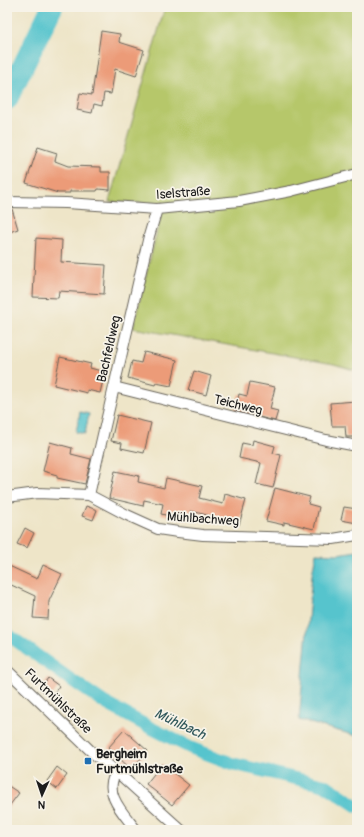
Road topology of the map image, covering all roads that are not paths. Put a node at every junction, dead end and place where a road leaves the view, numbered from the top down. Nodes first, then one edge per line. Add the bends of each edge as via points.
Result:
1 (357, 174) edge
2 (7, 202) edge
3 (158, 209) junction
4 (114, 387) junction
5 (357, 446) edge
6 (89, 495) junction
7 (7, 497) edge
8 (357, 535) edge
9 (7, 670) edge
10 (117, 772) junction
11 (136, 830) edge
12 (181, 830) edge

1 - 3 street, Iselstraße via 238,201
2 - 3 street, Iselstraße
3 - 4 street, Bachfeldweg via 149,236
4 - 5 street, Teichweg
4 - 6 street, Bachfeldweg
6 - 7 street, Mühlbachweg via 37,493
6 - 8 street, Mühlbachweg via 158,529 178,532 333,539
9 - 10 street, Furtmühlstraße via 94,754
10 - 11 street via 112,778 111,787 119,808
10 - 12 street, Furtmühlstraße

